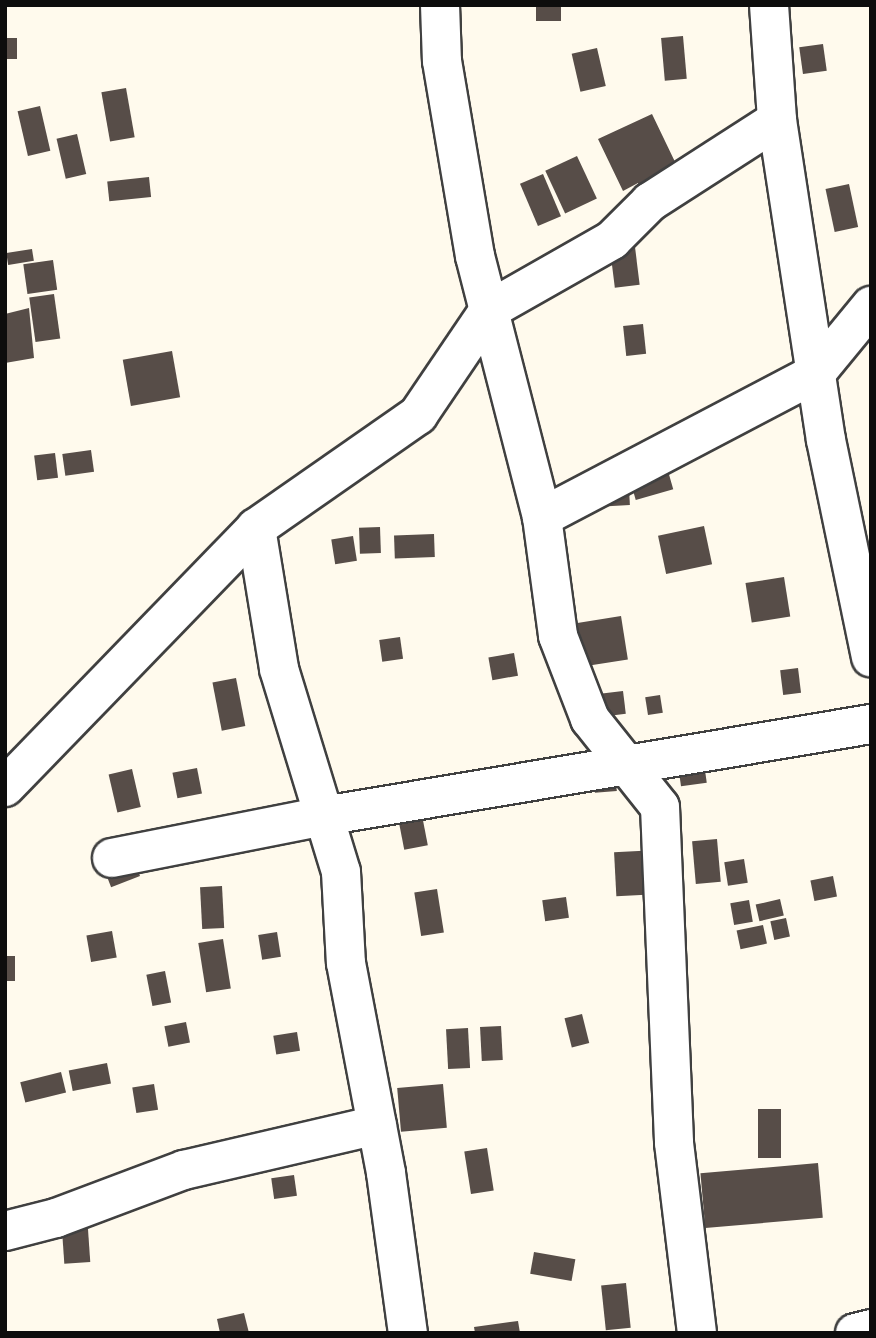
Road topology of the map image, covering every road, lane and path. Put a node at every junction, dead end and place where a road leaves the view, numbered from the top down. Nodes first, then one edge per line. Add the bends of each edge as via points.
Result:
1 (440, 5) edge
2 (769, 5) edge
3 (777, 120) junction
4 (871, 306) edge
5 (489, 310) junction
6 (816, 373) junction
7 (542, 517) junction
8 (256, 528) junction
9 (871, 657) edge
10 (871, 724) edge
11 (627, 765) junction
12 (5, 787) edge
13 (324, 816) junction
14 (112, 858) dead end
15 (377, 1125) junction
16 (5, 1231) edge
17 (871, 1329) edge
18 (408, 1333) edge
19 (696, 1333) edge
20 (855, 1333) edge

1 - 5 street via 442,61 475,256
2 - 3 street
3 - 5 street via 650,202 612,240
3 - 6 street
4 - 6 street
5 - 7 street
5 - 8 street via 418,415
6 - 7 street
6 - 9 street
7 - 11 street via 558,636 590,719
8 - 12 street
8 - 13 street via 279,668
10 - 11 street
11 - 13 street
11 - 19 street via 660,807 674,1143
13 - 14 street
13 - 15 street via 341,872 346,963
15 - 16 street via 184,1170 56,1218
15 - 18 street
17 - 20 street

